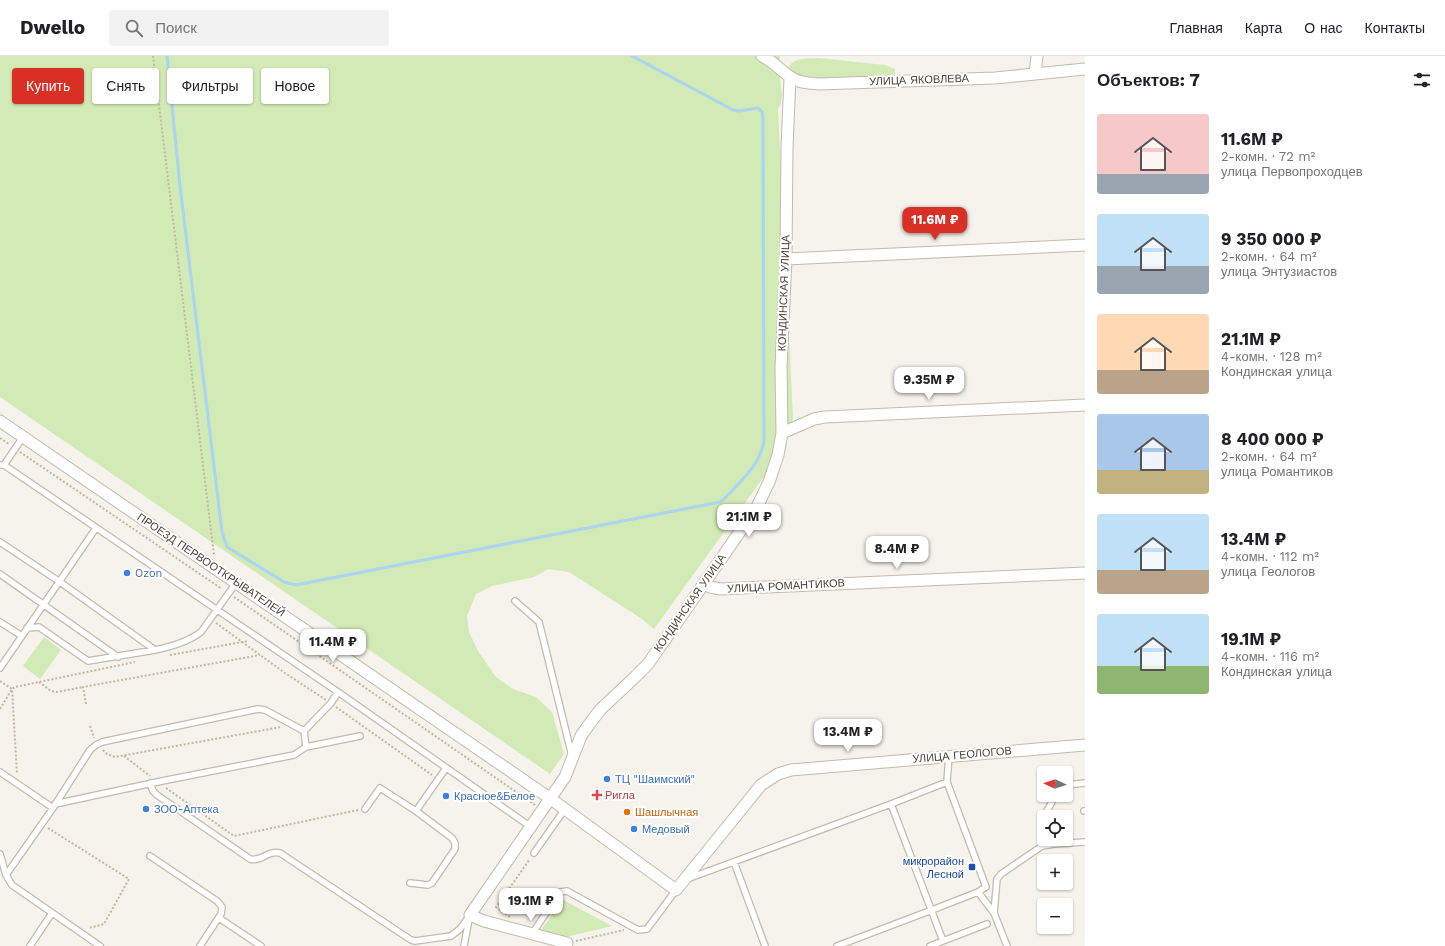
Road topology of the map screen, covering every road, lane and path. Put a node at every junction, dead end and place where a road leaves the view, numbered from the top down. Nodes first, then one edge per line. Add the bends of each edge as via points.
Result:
1 (153, 56) edge
2 (762, 56) edge
3 (1037, 56) edge
4 (1085, 69) edge
5 (1035, 74) junction
6 (790, 78) junction
7 (1085, 245) edge
8 (786, 259) junction
9 (1085, 405) edge
10 (0, 421) edge
11 (782, 433) junction
12 (23, 437) junction
13 (0, 438) edge
14 (15, 449) junction
15 (2, 465) edge
16 (96, 528) junction
17 (0, 542) edge
18 (216, 568) junction
19 (1085, 573) edge
20 (0, 574) edge
21 (60, 582) junction
22 (236, 583) junction
23 (704, 583) junction
24 (228, 593) junction
25 (515, 601) dead end
26 (44, 604) junction
27 (216, 610) junction
28 (0, 622) edge
29 (27, 628) junction
30 (22, 636) junction
31 (265, 643) junction
32 (155, 650) junction
33 (260, 655) dead end
34 (167, 656) dead end
35 (118, 657) junction
36 (139, 661) dead end
37 (0, 668) edge
38 (0, 681) edge
39 (39, 682) junction
40 (83, 687) junction
41 (12, 689) junction
42 (338, 692) junction
43 (86, 704) dead end
44 (0, 709) edge
45 (292, 725) junction
46 (90, 726) dead end
47 (304, 731) junction
48 (360, 736) dead end
49 (98, 744) junction
50 (1085, 745) edge
51 (306, 747) junction
52 (124, 756) junction
53 (949, 756) junction
54 (572, 758) junction
55 (446, 768) junction
56 (0, 772) edge
57 (158, 782) junction
58 (947, 782) junction
59 (17, 783) junction
60 (150, 783) junction
61 (1085, 783) edge
62 (1073, 784) edge
63 (550, 799) junction
64 (891, 804) junction
65 (54, 806) junction
66 (365, 809) joint
67 (565, 809) junction
68 (416, 811) junction
69 (542, 811) junction
70 (41, 824) junction
71 (531, 827) junction
72 (1085, 842) edge
73 (1073, 843) edge
74 (1042, 846) edge
75 (534, 853) joint
76 (0, 854) edge
77 (150, 856) dead end
78 (734, 862) junction
79 (6, 875) junction
80 (684, 881) junction
81 (410, 883) dead end
82 (996, 883) junction
83 (986, 887) junction
84 (676, 890) junction
85 (978, 892) junction
86 (932, 910) junction
87 (52, 913) junction
88 (994, 913) junction
89 (470, 915) junction
90 (219, 918) junction
91 (516, 921) dead end
92 (987, 924) dead end
93 (460, 929) junction
94 (638, 930) junction
95 (78, 931) junction
96 (466, 933) junction
97 (532, 935) junction
98 (944, 941) junction
99 (257, 945) edge
100 (566, 945) edge
101 (30, 946) edge
102 (100, 946) edge
103 (200, 946) edge
104 (464, 946) edge
105 (765, 946) edge
106 (837, 946) edge
107 (930, 946) edge
108 (1007, 946) edge

1 - 18 path
2 - 6 street, УЛИЦА ЯКОВЛЕВА via 777,65
3 - 5 street
4 - 5 street, УЛИЦА ЯКОВЛЕВА
5 - 6 street, УЛИЦА ЯКОВЛЕВА via 995,78 819,84
6 - 8 street, КОНДИНСКАЯ УЛИЦА
7 - 8 street
8 - 11 street, КОНДИНСКАЯ УЛИЦА via 781,367
9 - 11 street via 825,417
10 - 12 street, ПРОЕЗД ПЕРВООТКРЫВАТЕЛЕЙ
11 - 23 street, КОНДИНСКАЯ УЛИЦА via 778,454 762,498
12 - 14 lane
12 - 18 street, ПРОЕЗД ПЕРВООТКРЫВАТЕЛЕЙ
13 - 14 path
14 - 15 lane
14 - 24 path
15 - 16 lane
16 - 21 lane
16 - 27 lane
17 - 21 lane
18 - 22 street, ПРОЕЗД ПЕРВООТКРЫВАТЕЛЕЙ
19 - 23 street, УЛИЦА РОМАНТИКОВ via 721,589
20 - 26 lane
21 - 26 lane
21 - 32 lane
22 - 24 lane
22 - 63 street, ПРОЕЗД ПЕРВООТКРЫВАТЕЛЕЙ
23 - 54 street, КОНДИНСКАЯ УЛИЦА via 648,664 590,723 581,736
24 - 27 lane
24 - 69 path
25 - 54 lane via 539,622
26 - 29 lane
26 - 35 lane
27 - 31 lane
27 - 32 lane via 196,636
28 - 30 lane
29 - 30 lane
29 - 35 lane via 39,627 88,662
30 - 37 lane
31 - 34 path via 248,641
31 - 42 lane
32 - 35 lane
33 - 40 path
36 - 39 path
38 - 41 path
39 - 40 path via 51,691 57,692
39 - 41 path
40 - 43 path
41 - 44 path
41 - 59 path
42 - 47 lane
42 - 55 lane
45 - 47 lane
45 - 49 lane via 265,710 258,709
45 - 52 path
46 - 49 path
47 - 51 lane
48 - 51 lane
49 - 52 path via 110,756
49 - 65 lane via 90,750
50 - 53 street, УЛИЦА ГЕОЛОГОВ
51 - 57 lane via 294,755
52 - 57 path
53 - 58 lane
53 - 80 street, УЛИЦА ГЕОЛОГОВ via 791,770 778,774 761,785
54 - 63 street, КОНДИНСКАЯ УЛИЦА via 565,777
55 - 68 lane
55 - 71 lane
56 - 59 lane
57 - 60 lane
57 - 66 path via 234,836
58 - 64 lane
58 - 83 lane
59 - 65 lane
60 - 65 lane
60 - 93 lane via 157,795 250,859 257,860 271,853 280,853 411,940 451,936
61 - 62 lane
63 - 67 street, ПРОЕЗД ПЕРВООТКРЫВАТЕЛЕЙ
63 - 69 street, КОНДИНСКАЯ УЛИЦА
64 - 78 lane
64 - 86 lane
65 - 70 lane
66 - 68 lane via 380,788
67 - 75 lane
67 - 84 street, ПРОЕЗД ПЕРВООТКРЫВАТЕЛЕЙ
68 - 81 lane via 452,838 455,849 432,883
69 - 71 street, КОНДИНСКАЯ УЛИЦА
70 - 79 lane
70 - 95 path via 129,879 104,924
71 - 89 street, КОНДИНСКАЯ УЛИЦА
72 - 73 lane
74 - 82 lane via 998,876
75 - 91 path via 496,907
76 - 79 lane
77 - 90 lane via 220,903 222,911
78 - 80 lane
78 - 105 lane
79 - 87 lane via 12,885
80 - 84 street, УЛИЦА ГЕОЛОГОВ
82 - 83 lane
82 - 88 lane
83 - 85 lane
84 - 94 lane via 647,929
85 - 86 lane
85 - 88 lane
86 - 98 lane
86 - 106 lane
87 - 95 lane
87 - 101 lane
88 - 108 lane
89 - 93 lane
89 - 96 lane
89 - 97 street
90 - 99 lane
90 - 103 lane
92 - 98 lane
93 - 96 lane
94 - 97 lane via 563,891
94 - 100 path via 625,930
95 - 102 lane
96 - 104 lane
97 - 100 street
98 - 107 lane

